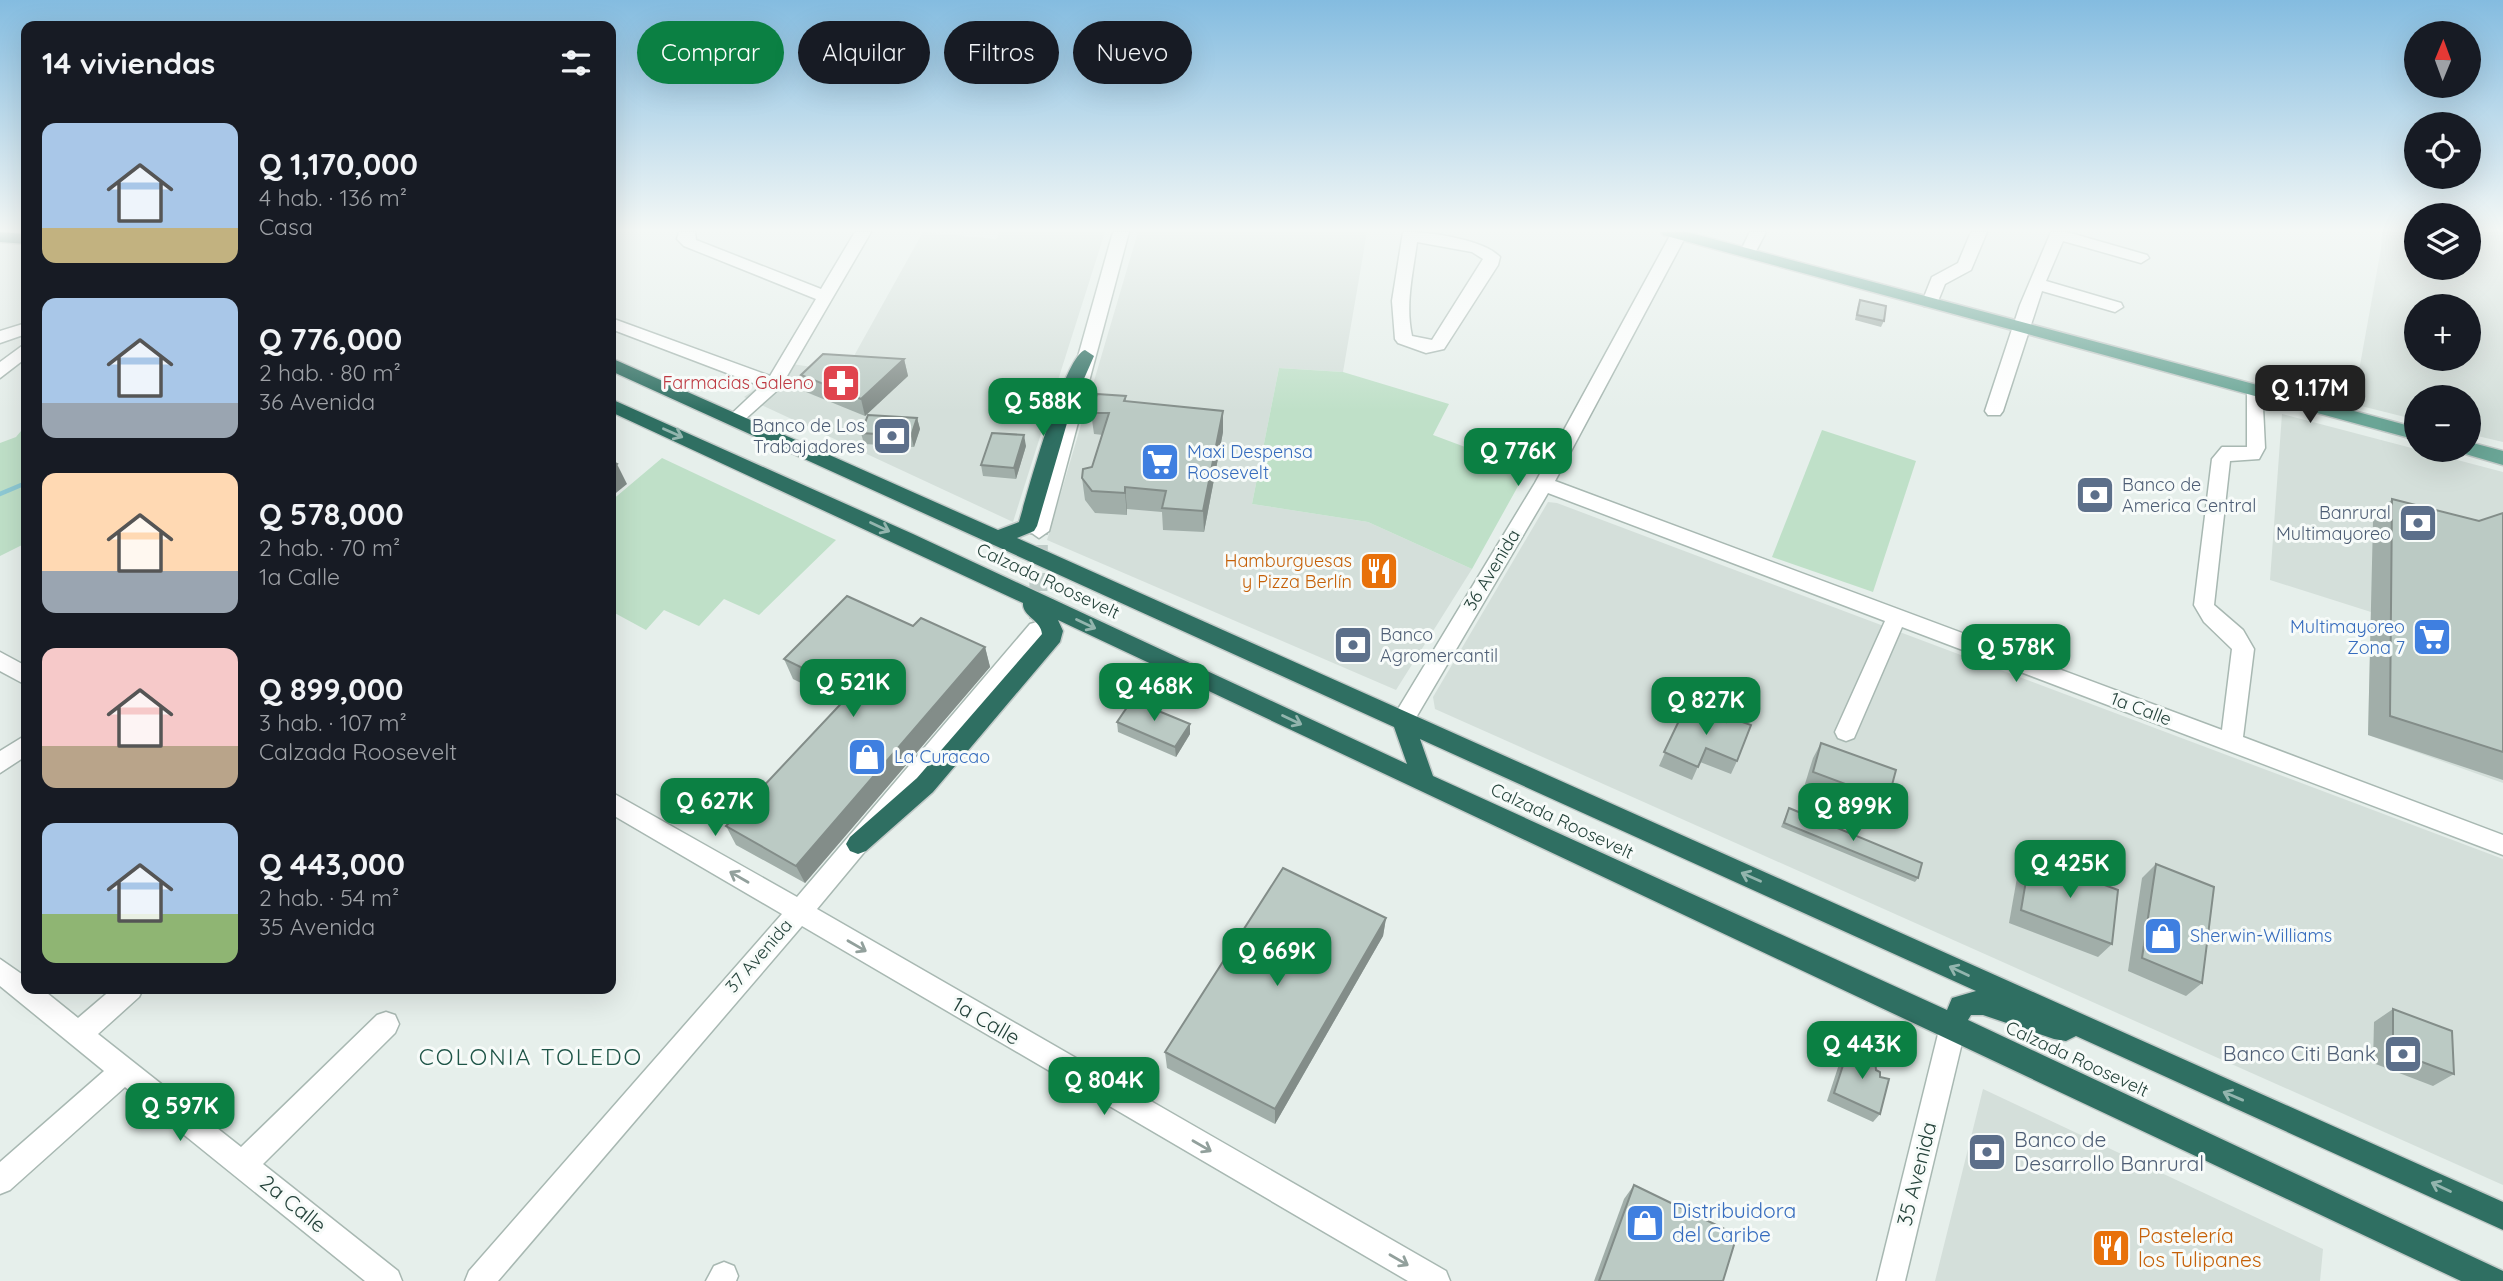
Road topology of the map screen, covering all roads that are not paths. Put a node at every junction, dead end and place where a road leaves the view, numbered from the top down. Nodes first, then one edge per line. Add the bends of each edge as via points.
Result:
1 (817, 292) edge
2 (829, 292) edge
3 (1104, 292) edge
4 (1405, 292) edge
5 (1473, 292) edge
6 (1652, 292) edge
7 (1893, 292) edge
8 (1934, 292) edge
9 (2034, 292) edge
10 (2063, 292) edge
11 (827, 296) junction
12 (1930, 302) junction
13 (2115, 307) dead end
14 (616, 325) edge
15 (2024, 327) junction
16 (21, 330) edge
17 (0, 337) edge
18 (21, 353) edge
19 (1085, 356) junction
20 (616, 366) edge
21 (0, 372) edge
22 (774, 384) junction
23 (2256, 390) junction
24 (616, 407) edge
25 (1994, 411) dead end
26 (736, 418) junction
27 (2404, 430) edge
28 (2481, 452) edge
29 (2503, 458) edge
30 (1544, 484) junction
31 (1038, 531) tunnel mouth
32 (998, 538) junction
33 (1014, 591) junction
34 (1897, 617) junction
35 (1037, 630) tunnel mouth
36 (0, 660) edge
37 (21, 674) edge
38 (1403, 720) junction
39 (1846, 732) dead end
40 (2231, 742) junction
41 (21, 748) edge
42 (0, 764) edge
43 (1424, 782) junction
44 (616, 805) edge
45 (858, 844) junction
46 (2503, 845) edge
47 (798, 912) junction
48 (0, 971) edge
49 (21, 987) edge
50 (30, 994) edge
51 (124, 994) edge
52 (386, 1024) dead end
53 (1953, 1026) junction
54 (2092, 1032) junction
55 (80, 1033) junction
56 (126, 1069) junction
57 (243, 1164) junction
58 (0, 1180) edge
59 (2503, 1216) edge
60 (388, 1281) edge
61 (479, 1281) edge
62 (1436, 1281) edge
63 (1891, 1281) edge
64 (2493, 1281) edge

1 - 11 street
2 - 11 street
3 - 19 street
4 - 5 street via 1404,339 1438,345
6 - 30 street, 36 Avenida
7 - 12 main road
8 - 12 street
9 - 15 street
10 - 13 street
11 - 22 street
12 - 15 main road
14 - 22 street
15 - 23 main road
15 - 25 street
16 - 17 street
18 - 21 street
19 - 31 street
19 - 32 highway via 1063,406 1027,526
20 - 26 highway, Calzada Roosevelt
22 - 26 street
23 - 27 main road
23 - 40 street via 2256,448 2252,454 2229,452 2221,459 2204,605 2241,640 2243,649
24 -> 33 highway, Calzada Roosevelt
26 - 32 highway, Calzada Roosevelt
28 - 29 main road
30 - 34 street, 1a Calle
30 - 38 street, 36 Avenida
32 - 38 highway, Calzada Roosevelt
33 -> 43 highway, Calzada Roosevelt
33 - 45 highway via 1048,620 1053,636 925,785
34 - 39 street
34 - 40 street, 1a Calle
35 - 45 street, 37 Avenida
36 - 37 street
38 - 43 highway
54 -> 38 highway, Calzada Roosevelt
40 - 46 street, 1a Calle
41 - 42 street
43 - 53 highway, Calzada Roosevelt
47 -> 44 street, 1a Calle
45 - 47 street, 37 Avenida
47 - 61 street, 37 Avenida
47 -> 62 street, 1a Calle
48 - 49 street, 2a Calle
50 - 55 street, 2a Calle
51 - 55 street
52 - 57 street
53 - 54 highway via 1961,1007 1981,1001 2047,1028
53 - 63 street, 35 Avenida
53 - 64 highway, Calzada Roosevelt
59 -> 54 highway, Calzada Roosevelt
55 - 56 street, 2a Calle
56 - 57 street, 2a Calle
56 - 58 street
57 - 60 street, 2a Calle

